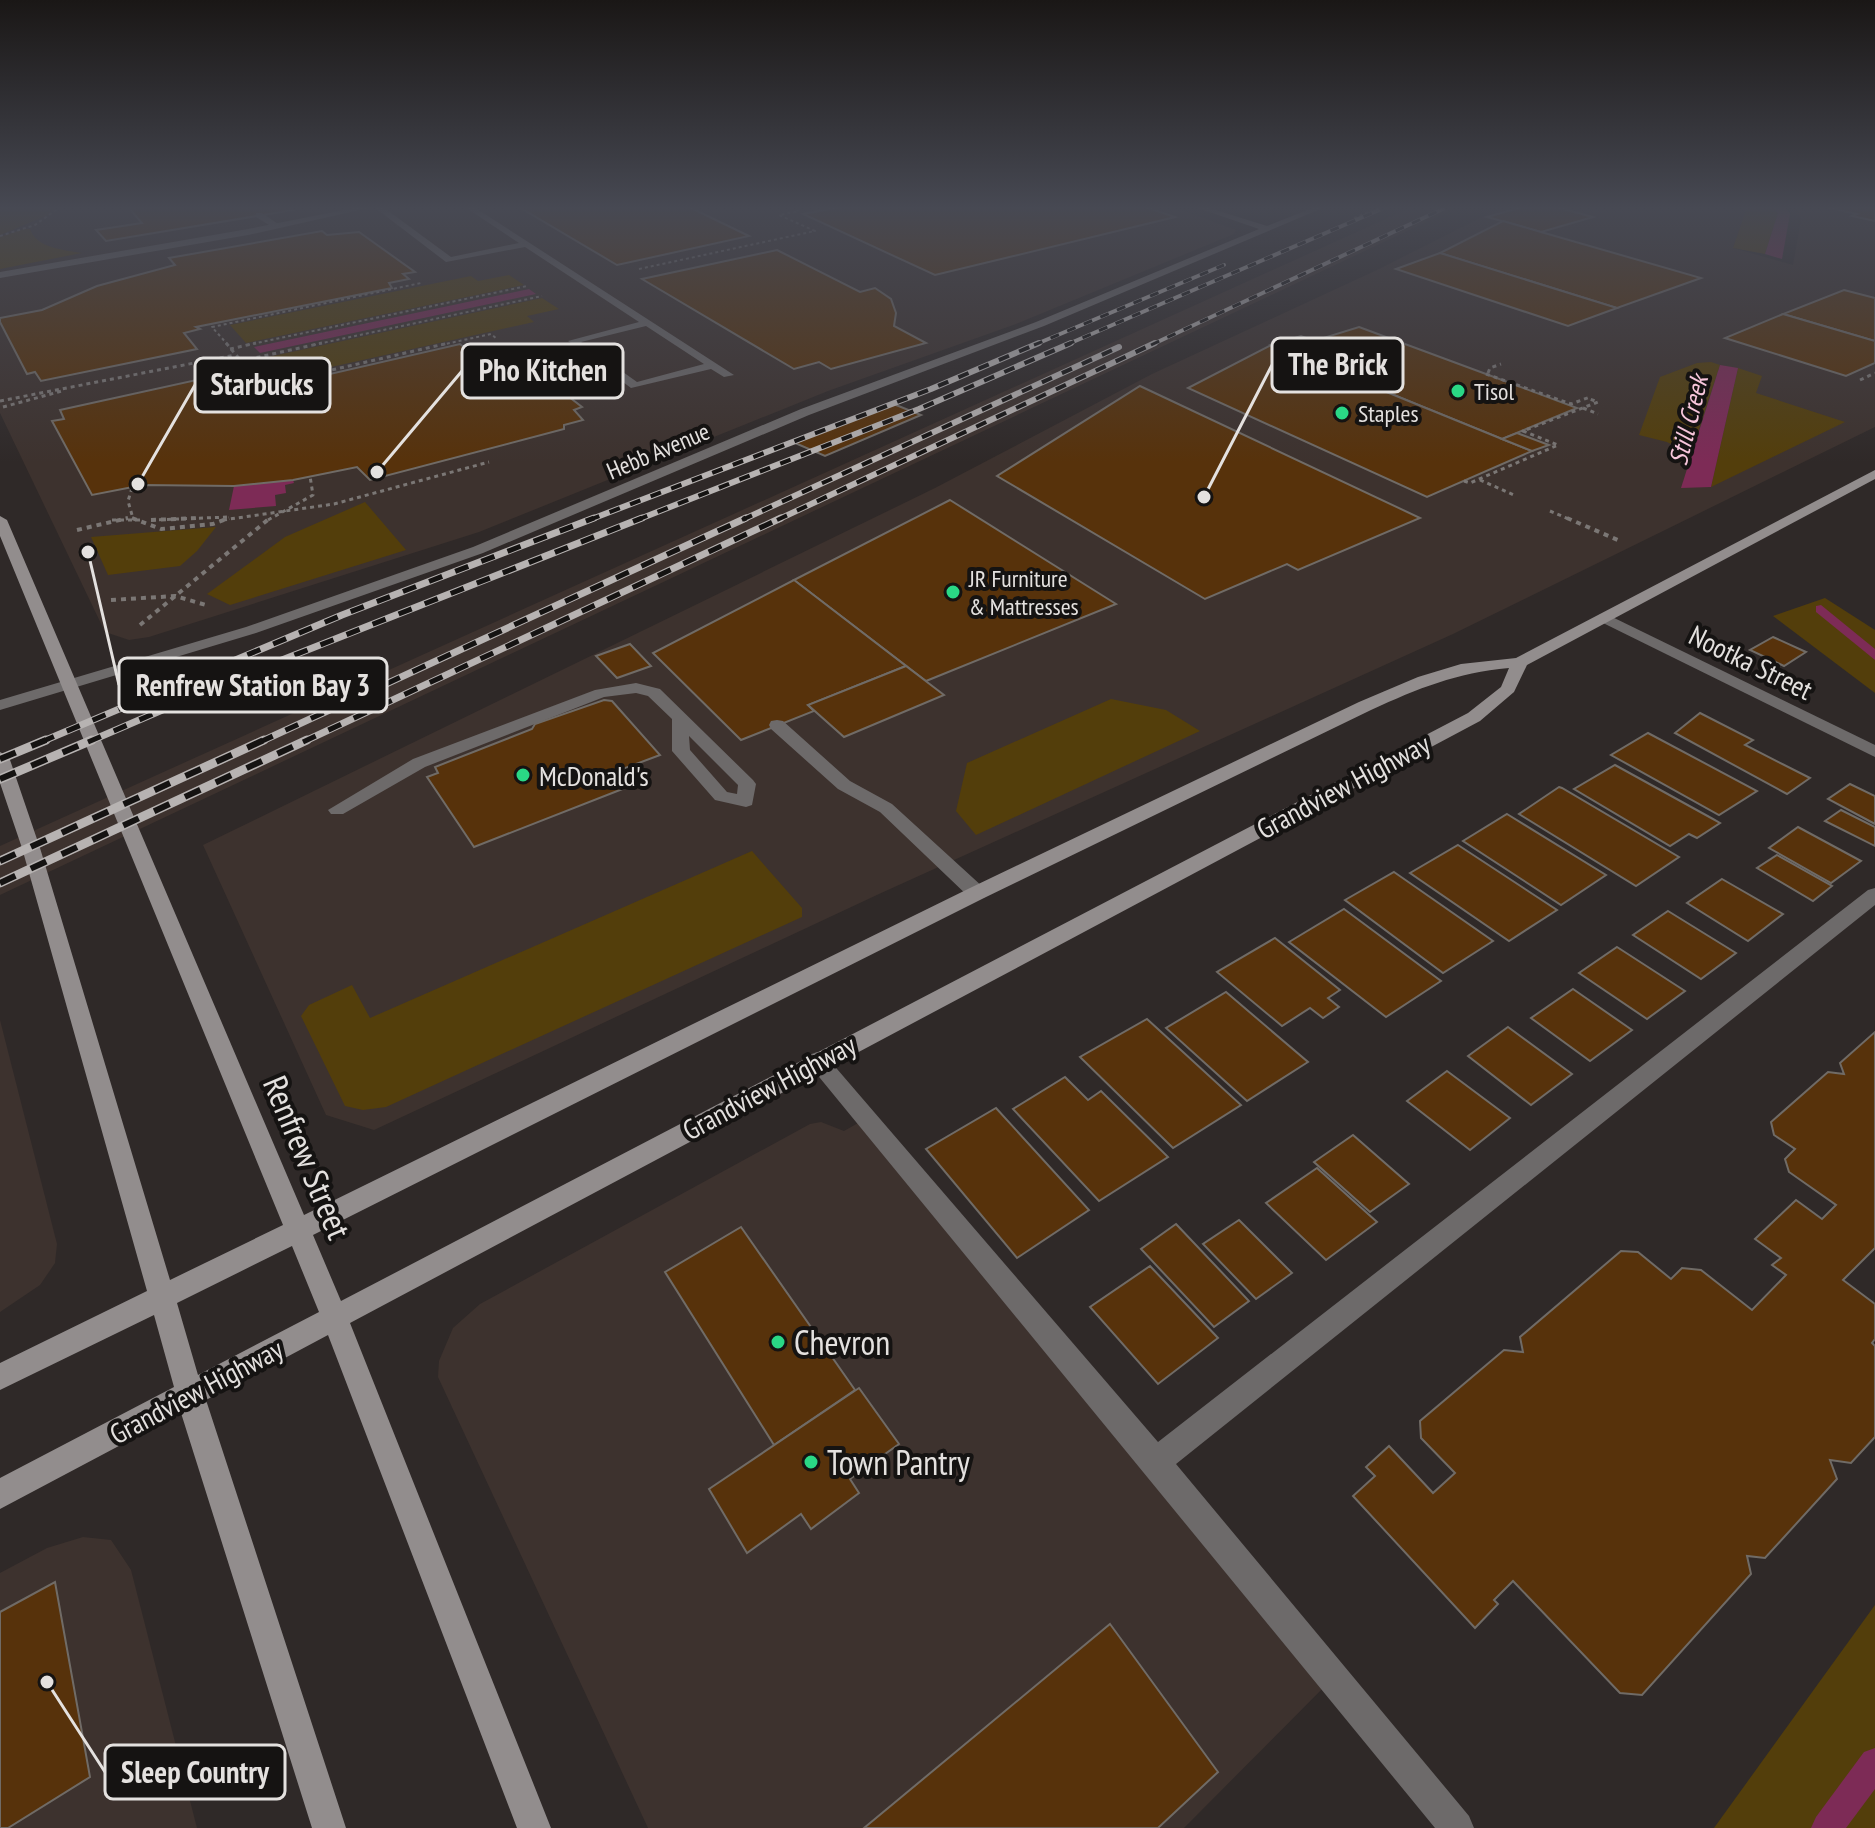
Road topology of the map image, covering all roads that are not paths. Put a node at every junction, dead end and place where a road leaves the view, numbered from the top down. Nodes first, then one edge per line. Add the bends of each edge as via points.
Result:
1 (598, 292) edge
2 (1116, 292) edge
3 (646, 323) junction
4 (713, 365) junction
5 (728, 375) dead end
6 (1875, 474) edge
7 (1, 524) edge
8 (1604, 618) junction
9 (1520, 662) junction
10 (69, 685) junction
11 (0, 705) edge
12 (680, 717) junction
13 (777, 725) dead end
14 (1875, 752) edge
15 (0, 757) edge
16 (337, 810) dead end
17 (977, 893) junction
18 (1875, 895) edge
19 (817, 1061) junction
20 (298, 1230) junction
21 (161, 1298) junction
22 (335, 1318) junction
23 (0, 1377) edge
24 (191, 1394) junction
25 (1156, 1462) junction
26 (0, 1494) edge
27 (329, 1828) edge
28 (534, 1828) edge
29 (1457, 1828) edge

1 - 3 street
2 - 10 street, Hebb Avenue via 805,412 478,550 251,630
3 - 4 street
3 - 4 street via 573,341 635,386
4 - 5 street
6 - 8 main road, Grandview Highway
7 - 10 main road, Renfrew Street
8 - 9 main road, Grandview Highway
8 - 14 street, Nootka Street
9 - 17 main road, Grandview Highway via 1467,667 1424,680
9 - 19 main road, Grandview Highway via 1508,689 1474,717
10 - 11 street, Hebb Avenue
10 - 20 main road, Renfrew Street
12 - 12 street via 681,751 721,796 746,801 747,784
12 - 16 street via 654,692 636,688 601,693 419,763
13 - 17 street via 844,785 886,808
15 - 21 main road
17 - 20 main road, Grandview Highway
18 - 25 street
19 - 22 main road, Grandview Highway
19 - 25 street
20 - 21 main road, Grandview Highway
20 - 22 main road, Renfrew Street
21 - 23 main road, Grandview Highway
21 - 24 main road
22 - 24 main road, Grandview Highway
22 - 28 main road, Renfrew Street
24 - 26 main road, Grandview Highway
24 - 27 main road
25 - 29 street

